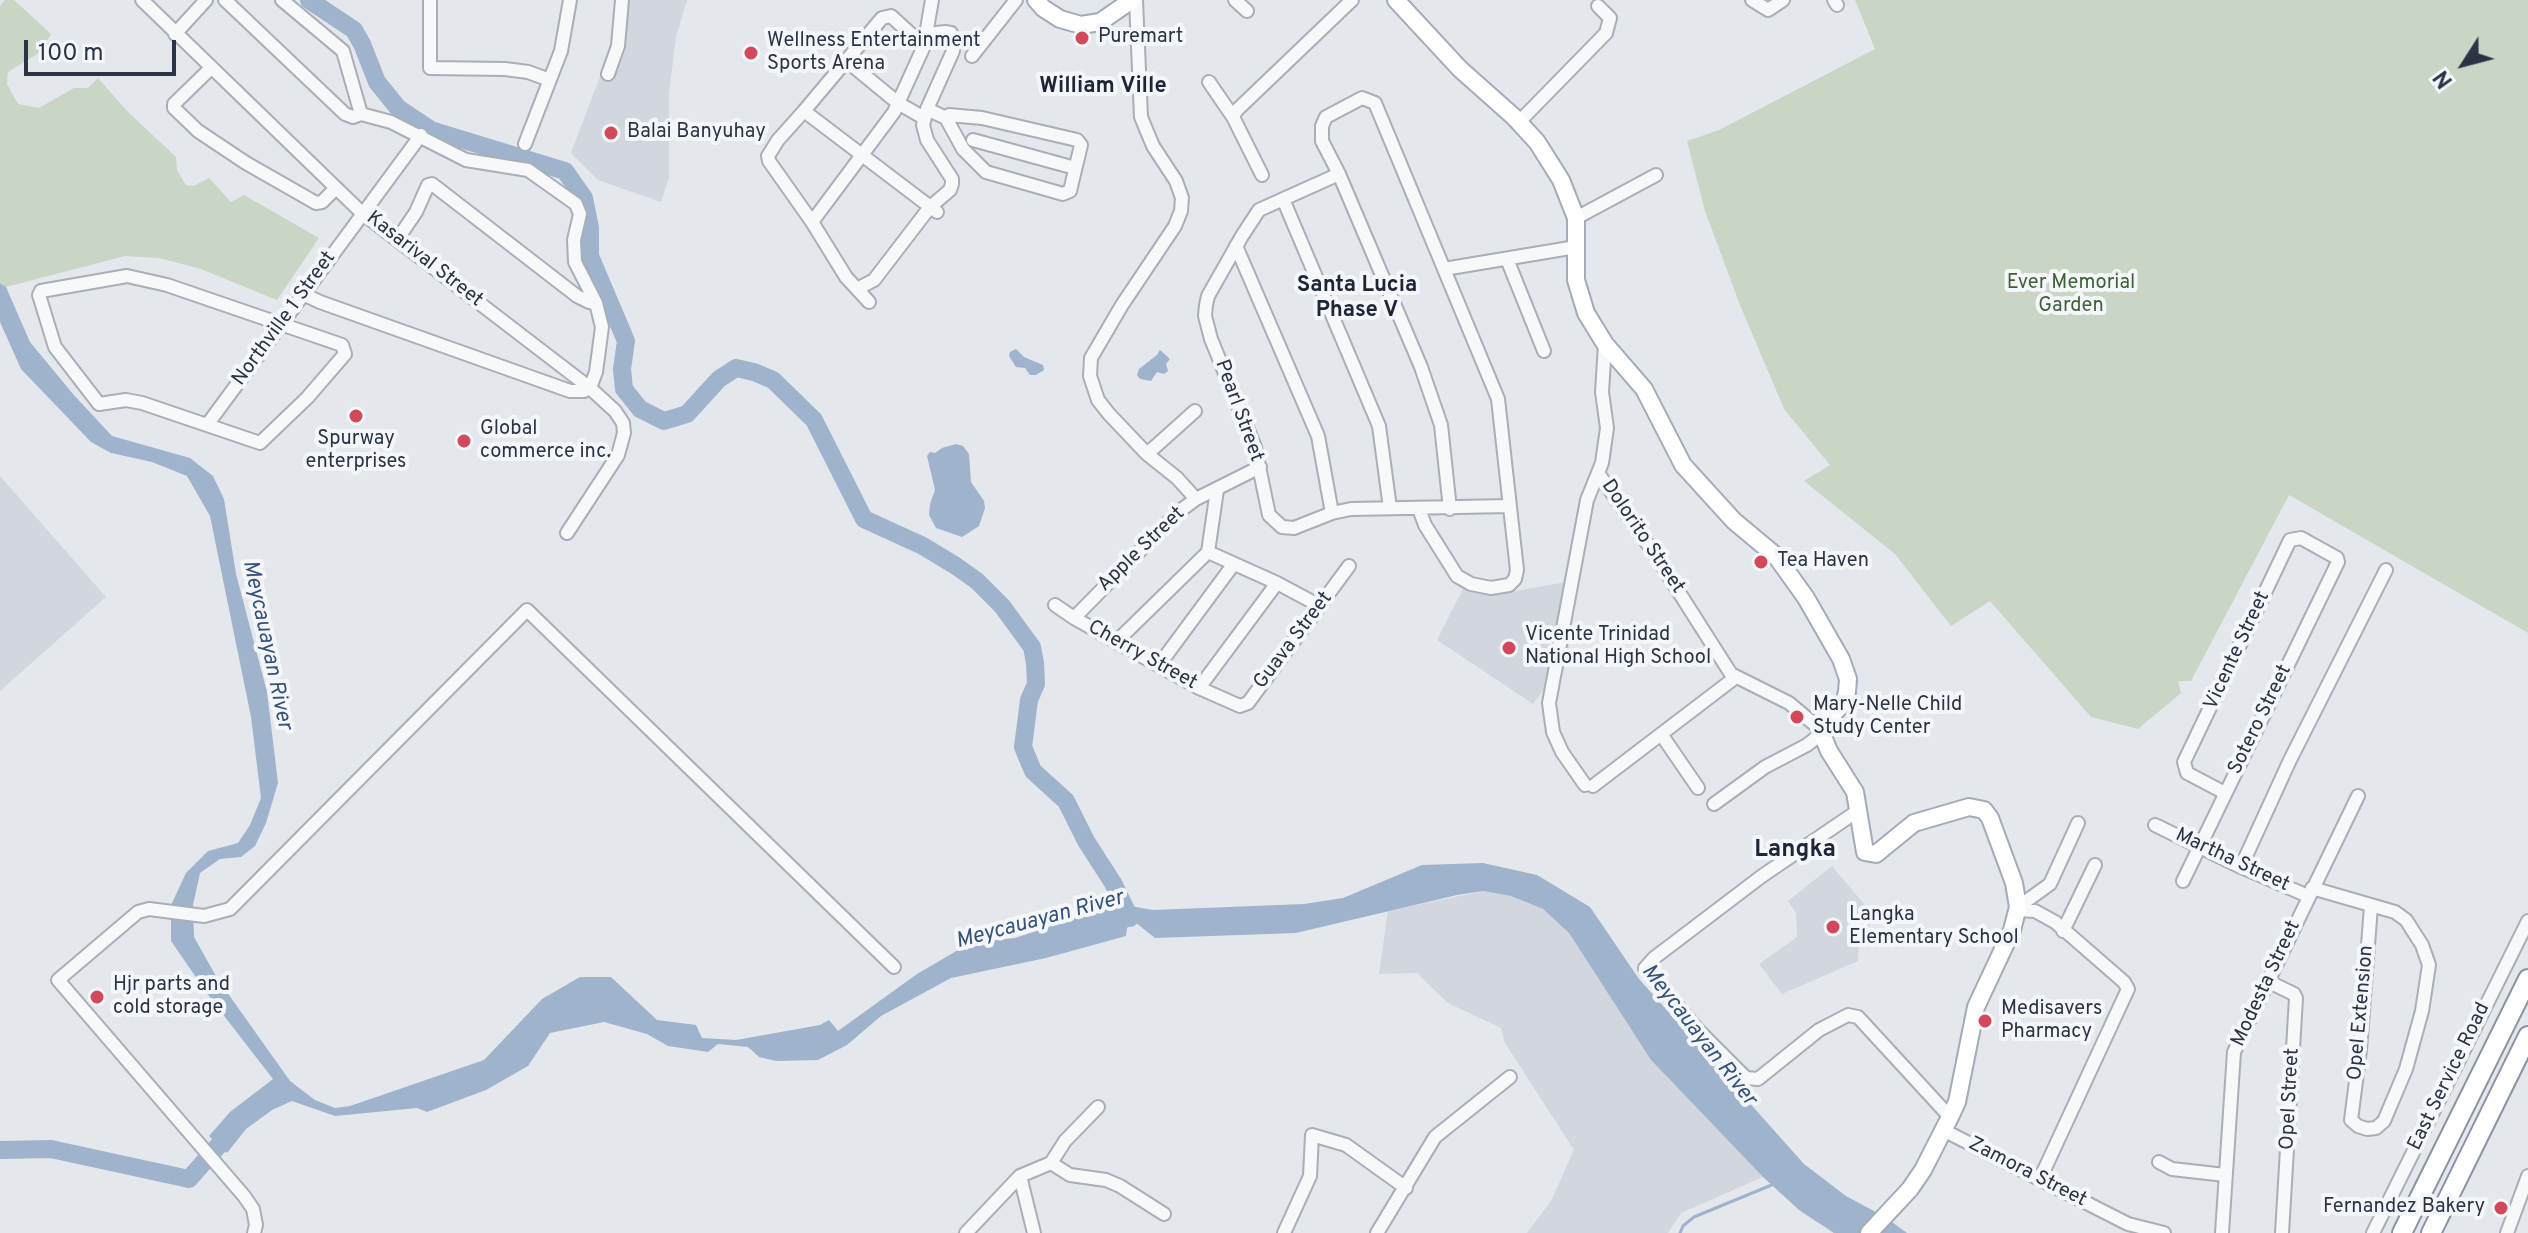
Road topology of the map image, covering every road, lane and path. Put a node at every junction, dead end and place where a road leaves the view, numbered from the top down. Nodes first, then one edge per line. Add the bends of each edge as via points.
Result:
1 (142, 0) edge
2 (206, 0) edge
3 (225, 0) edge
4 (282, 0) edge
5 (430, 0) edge
6 (570, 0) edge
7 (622, 0) edge
8 (932, 0) edge
9 (1016, 0) edge
10 (1036, 0) edge
11 (1134, 0) edge
12 (1235, 0) edge
13 (1352, 0) edge
14 (1396, 0) edge
15 (1752, 0) edge
16 (1783, 0) edge
17 (1598, 6) dead end
18 (1412, 7) edge
19 (1247, 11) dead end
20 (175, 34) junction
21 (926, 40) junction
22 (972, 56) dead end
23 (847, 61) junction
24 (211, 68) junction
25 (608, 74) dead end
26 (550, 80) junction
27 (1209, 82) dead end
28 (898, 103) junction
29 (804, 111) junction
30 (361, 114) junction
31 (925, 114) junction
32 (1233, 117) junction
33 (946, 118) junction
34 (982, 118) junction
35 (1519, 122) junction
36 (421, 135) junction
37 (525, 144) dead end
38 (968, 144) junction
39 (862, 155) junction
40 (1075, 168) junction
41 (1339, 174) junction
42 (1262, 175) dead end
43 (1656, 175) dead end
44 (336, 188) junction
45 (1283, 199) junction
46 (933, 210) junction
47 (362, 213) junction
48 (1576, 218) junction
49 (812, 222) junction
50 (397, 240) junction
51 (1236, 246) junction
52 (1576, 247) junction
53 (1507, 259) junction
54 (1444, 269) junction
55 (857, 289) junction
56 (303, 294) junction
57 (869, 302) dead end
58 (596, 303) junction
59 (281, 324) junction
60 (1605, 344) junction
61 (1544, 351) dead end
62 (590, 388) junction
63 (1195, 411) dead end
64 (207, 425) junction
65 (1147, 454) junction
66 (1260, 467) junction
67 (1598, 473) junction
68 (1217, 490) junction
69 (1196, 499) junction
70 (1510, 506) junction
71 (1390, 508) junction
72 (1419, 509) junction
73 (1450, 509) junction
74 (1332, 513) junction
75 (567, 533) dead end
76 (1208, 552) junction
77 (2338, 560) joint
78 (1233, 565) junction
79 (1349, 566) dead end
80 (2386, 570) dead end
81 (1277, 583) junction
82 (1055, 605) dead end
83 (1320, 606) junction
84 (1074, 618) junction
85 (1116, 642) junction
86 (1159, 665) junction
87 (1736, 677) junction
88 (1199, 688) junction
89 (1232, 703) joint
90 (1821, 732) junction
91 (1661, 734) junction
92 (1698, 788) dead end
93 (2225, 793) junction
94 (2358, 796) dead end
95 (1714, 804) dead end
96 (1859, 810) junction
97 (2078, 823) dead end
98 (2155, 825) dead end
99 (2198, 847) junction
100 (2095, 865) dead end
101 (2241, 867) junction
102 (2183, 881) dead end
103 (2310, 892) junction
104 (2371, 906) junction
105 (2018, 908) junction
106 (2528, 921) edge
107 (2063, 931) junction
108 (894, 967) dead end
109 (2528, 979) edge
110 (2267, 981) junction
111 (2528, 1036) edge
112 (1510, 1077) dead end
113 (1098, 1107) dead end
114 (2351, 1120) joint
115 (1947, 1124) junction
116 (2159, 1162) dead end
117 (1051, 1163) junction
118 (2225, 1175) junction
119 (1020, 1176) junction
120 (2528, 1176) edge
121 (2040, 1179) junction
122 (1406, 1188) junction
123 (1164, 1214) dead end
124 (254, 1233) edge
125 (966, 1233) edge
126 (1034, 1233) edge
127 (1284, 1233) edge
128 (1377, 1233) edge
129 (1869, 1233) edge
130 (2164, 1233) edge
131 (2222, 1233) edge
132 (2282, 1233) edge
133 (2373, 1233) edge
134 (2402, 1233) edge
135 (2431, 1233) edge
136 (2507, 1233) edge

1 - 20 street, Kasarival Street
2 - 20 street
3 - 30 street via 345,114
4 - 30 street via 343,51
5 - 26 street via 430,68 505,69
6 - 26 street via 564,41
7 - 25 street via 618,46
8 - 21 street
9 - 22 street
10 - 11 main road via 1060,19 1081,25 1100,22
11 - 65 street via 1141,117 1176,181 1181,211 1091,358 1090,376 1098,400
12 - 19 street
13 - 32 street
14 - 18 main road
15 - 16 street via 1768,10
17 - 35 street via 1610,18 1606,33
18 - 35 main road via 1460,69
20 - 24 street, Kasarival Street
21 - 23 street via 887,15
21 - 28 street
21 - 31 street via 951,33 953,51
23 - 28 street
23 - 29 street
24 - 44 street, Kasarival Street
24 - 44 street via 175,100 174,108 222,148 316,203
26 - 37 street
27 - 32 street
28 - 31 street
28 - 39 street
29 - 39 street
29 - 49 street via 768,156
30 - 36 street
31 - 33 street
31 - 46 street via 927,140 952,179 950,190
32 - 42 street
33 - 34 street
33 - 38 street
34 - 38 street
34 - 40 street via 1077,140 1081,145
35 - 48 main road via 1561,180
36 - 47 street, Northville 1 Street
36 - 58 street via 466,160 528,170 576,204 580,214 575,262
38 - 40 street
38 - 40 street via 986,172 1063,194 1070,191
39 - 46 street
39 - 49 street
41 - 45 street, Pearl Street
41 - 54 street via 1322,141 1322,126 1326,117 1370,99
41 - 73 street via 1441,425
43 - 48 street
44 - 47 street, Kasarival Street
45 - 51 street, Pearl Street via 1259,210
45 - 71 street via 1379,426
46 - 55 street via 874,280
47 - 50 street, Kasarival Street
47 - 56 street, Northville 1 Street
48 - 52 main road
49 - 55 street
50 - 58 street via 432,184 577,296
50 - 62 street, Kasarival Street
51 - 66 street, Pearl Street via 1208,296 1205,316
51 - 74 street via 1318,436
52 - 53 street
52 - 60 main road via 1579,297
53 - 54 street
53 - 61 street
54 - 70 street via 1498,399
55 - 57 street
56 - 59 street, Northville 1 Street
56 - 62 street via 557,387 578,392
58 - 62 street via 602,338
59 - 64 street, Northville 1 Street
59 - 64 street via 342,345 345,354 260,443
59 - 64 street via 127,276 41,291 55,347 99,404 134,401
60 - 67 street via 1602,392 1607,428
60 - 90 main road via 1644,389 1683,465 1734,521 1776,556 1825,630 1848,679 1844,702
62 - 75 street, Kasarival Street via 615,411 624,433 612,466
63 - 65 street
65 - 69 street
66 - 68 street, Apple Street
66 - 74 street, Pearl Street via 1269,515 1282,527 1294,528
67 - 87 street, Dolorito Street
67 - 91 street via 1587,500 1549,703 1553,732 1589,786
68 - 69 street, Apple Street
68 - 76 street
69 - 84 street, Apple Street
70 - 72 street via 1515,579 1491,588 1457,576
70 - 73 street, Pearl Street
71 - 72 street, Pearl Street
71 - 74 street, Pearl Street
72 - 73 street, Pearl Street
76 - 78 street
76 - 85 street
77 - 93 street, Sotero Street
77 - 93 street, Vicente Street via 2301,538 2290,540 2184,762 2187,773
78 - 81 street
78 - 86 street
79 - 83 street, Guava Street
80 - 101 street
81 - 83 street
81 - 88 street
82 - 84 street, Cherry Street
83 - 89 street, Guava Street via 1248,703
84 - 85 street, Cherry Street
85 - 86 street, Cherry Street
86 - 88 street, Cherry Street
87 - 90 street, Dolorito Street via 1789,703
87 - 91 street
88 - 89 street, Cherry Street
90 - 95 street
90 - 96 main road via 1855,792
91 - 92 street
93 - 99 street, Sotero Street
94 - 103 street, Modesta Street
96 - 105 main road via 1863,848 1870,855 1914,823 1969,807 1984,810 2014,883
96 - 115 street via 1762,876 1645,968 1746,1078 1758,1079 1819,1030 1848,1015 1858,1017
97 - 105 street via 2050,884
98 - 99 street, Martha Street
99 - 101 street, Martha Street
99 - 102 street, Sotero Street
100 - 107 street
101 - 103 street, Martha Street
103 - 104 street, Martha Street
103 - 110 street, Modesta Street
104 - 114 street, Opel Extension
104 - 114 street, Martha Street via 2406,920 2429,965 2427,987 2406,1069 2384,1121 2367,1129
105 - 107 street via 2046,916
105 - 115 main road via 1976,1007 1957,1102
106 - 133 street, East Service Road
107 - 121 street via 2128,989
108 - 124 street via 527,610 230,909 204,916 138,912 58,980 253,1209
109 - 134 highway
110 - 118 street, Modesta Street via 2234,1052
110 - 132 street, Opel Street via 2296,998
111 - 135 highway
112 - 122 street via 1435,1137
113 - 117 street
115 - 121 street, Zamora Street
115 - 129 main road via 1910,1189
116 - 118 street via 2172,1169
117 - 119 street
117 - 123 street via 1070,1175 1120,1186
118 - 131 street, Modesta Street
119 - 125 street
119 - 126 street
120 - 136 street
121 - 130 street, Zamora Street via 2128,1224
122 - 127 street via 1346,1145 1312,1135 1310,1176
122 - 128 street

